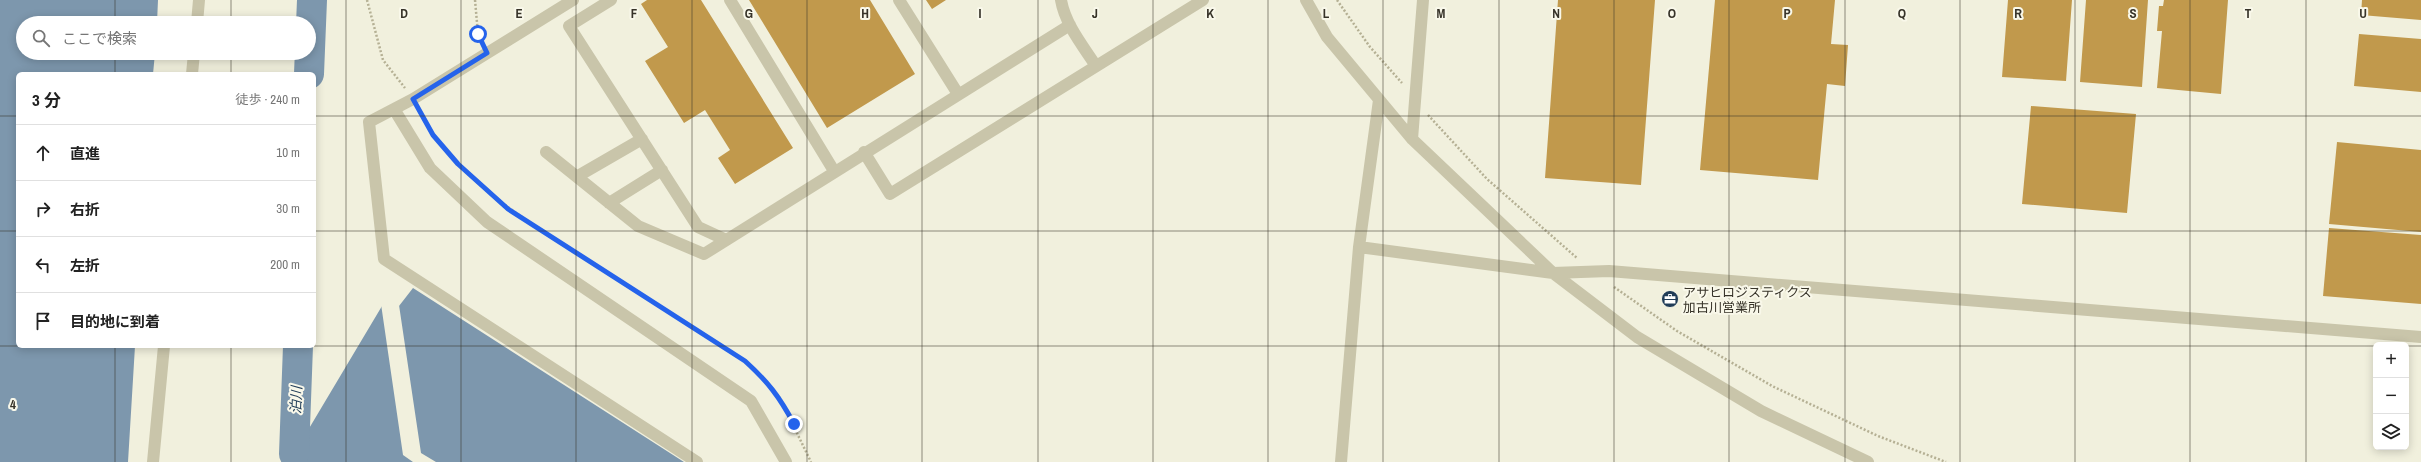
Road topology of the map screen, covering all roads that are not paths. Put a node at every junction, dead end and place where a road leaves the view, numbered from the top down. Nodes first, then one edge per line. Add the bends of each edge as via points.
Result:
1 (199, 0) edge
2 (573, 0) edge
3 (611, 0) edge
4 (730, 0) edge
5 (900, 0) edge
6 (1061, 0) edge
7 (1203, 0) edge
8 (1306, 0) edge
9 (1423, 0) edge
10 (198, 16) edge
11 (1070, 25) junction
12 (193, 60) edge
13 (1096, 66) junction
14 (192, 72) edge
15 (958, 94) junction
16 (1380, 100) junction
17 (394, 109) junction
18 (642, 139) junction
19 (1412, 139) junction
20 (546, 152) dead end
21 (864, 152) junction
22 (662, 170) junction
23 (834, 171) junction
24 (578, 176) junction
25 (609, 203) junction
26 (724, 239) junction
27 (1359, 247) junction
28 (1553, 273) junction
29 (2421, 337) edge
30 (164, 348) edge
31 (152, 462) edge
32 (697, 462) edge
33 (786, 462) edge
34 (1341, 462) edge
35 (1868, 462) edge

1 - 10 street
2 - 17 street
3 - 18 street via 569,26
4 - 23 street
5 - 15 street
6 - 11 street via 1062,10
7 - 13 street
8 - 16 street via 1327,37
9 - 19 street
11 - 13 street
11 - 15 street
12 - 14 street
13 - 21 street via 890,194
15 - 21 street
16 - 19 street
16 - 27 street
17 - 32 street via 369,122 384,258
17 - 33 street via 430,168 487,222 751,401
18 - 22 street
18 - 24 street
19 - 28 street
20 - 24 street
21 - 23 street
22 - 25 street
22 - 26 street via 698,227
23 - 26 street
24 - 25 street
25 - 26 street via 638,226 704,254
27 - 28 street
27 - 34 street
28 - 29 street via 1609,271
28 - 35 street via 1636,337 1761,411
30 - 31 street

